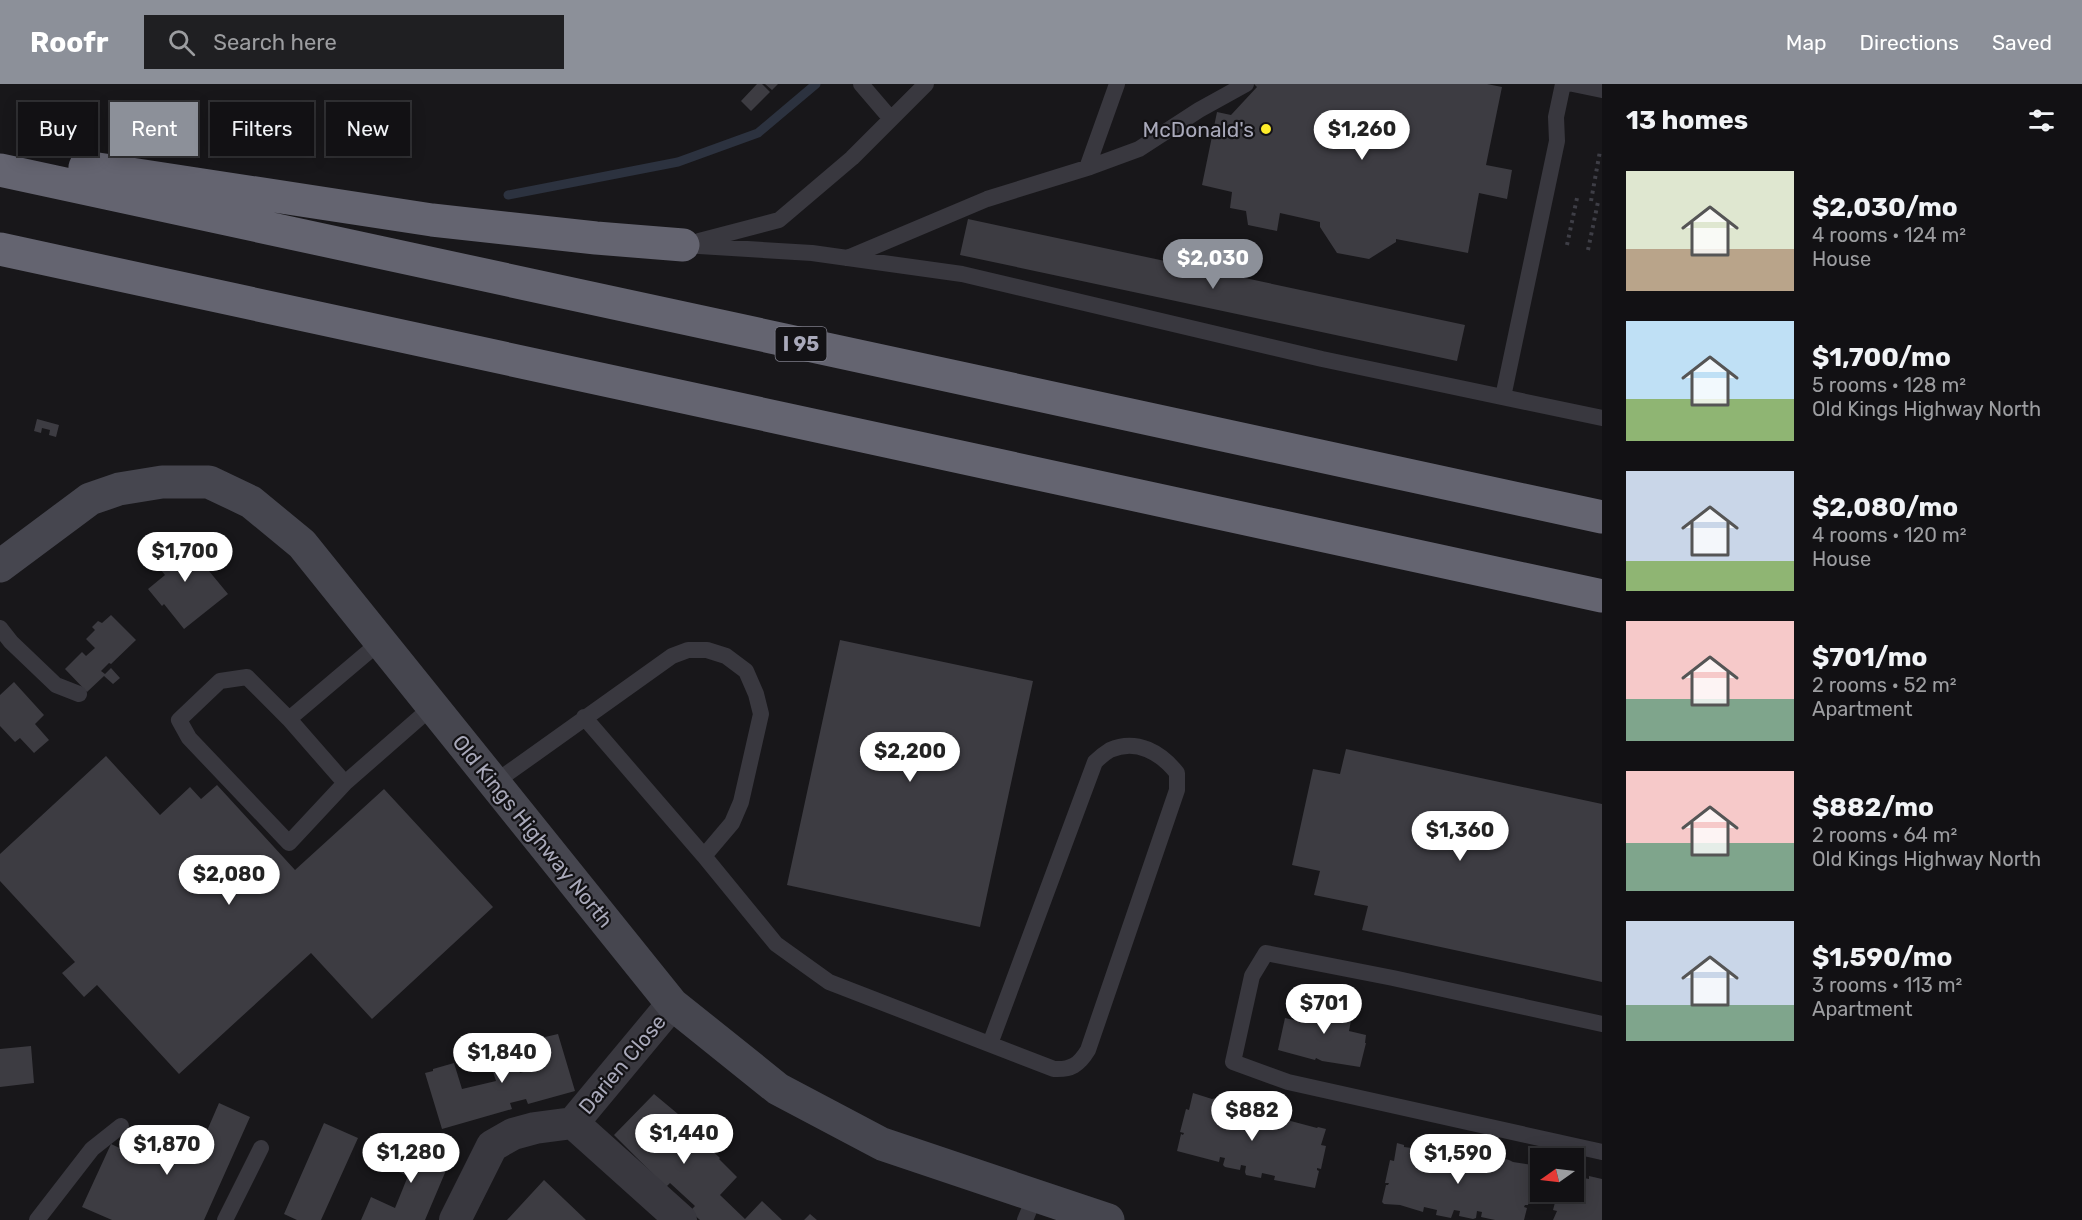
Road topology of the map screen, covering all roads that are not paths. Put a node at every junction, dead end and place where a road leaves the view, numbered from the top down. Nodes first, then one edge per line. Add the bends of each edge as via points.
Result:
1 (861, 84) edge
2 (926, 84) edge
3 (1117, 84) edge
4 (1246, 84) edge
5 (1563, 84) edge
6 (1573, 84) edge
7 (1602, 90) edge
8 (891, 119) junction
9 (0, 154) edge
10 (1087, 168) junction
11 (0, 170) edge
12 (683, 246) junction
13 (0, 249) edge
14 (846, 258) junction
15 (1503, 397) junction
16 (1602, 418) edge
17 (1602, 518) edge
18 (0, 566) edge
19 (1602, 596) edge
20 (0, 628) edge
21 (380, 642) junction
22 (79, 694) dead end
23 (433, 706) junction
24 (584, 717) junction
25 (289, 719) junction
26 (345, 783) junction
27 (494, 783) junction
28 (704, 856) junction
29 (672, 1004) junction
30 (1602, 1024) edge
31 (990, 1044) junction
32 (573, 1123) junction
33 (121, 1126) dead end
34 (261, 1148) dead end
35 (1602, 1152) edge
36 (1030, 1208) edge
37 (38, 1220) edge
38 (225, 1220) edge
39 (455, 1220) edge
40 (681, 1220) edge
41 (1108, 1220) edge

1 - 8 lane
2 - 8 lane
3 - 10 lane
4 - 10 lane via 1139,149
5 - 15 lane via 1556,117 1557,141
6 - 7 lane
8 - 12 lane via 779,220
9 - 12 highway via 432,220
10 - 14 lane via 987,199
11 - 17 highway, I 95
12 - 14 lane
13 - 19 highway
14 - 15 lane via 962,274 1322,359
15 - 16 lane
18 - 21 street, Old Kings Highway North via 90,499 119,489 162,482 208,482 251,502 302,544
20 - 22 lane via 56,685
21 - 23 street, Old Kings Highway North
21 - 25 lane
23 - 26 lane
23 - 27 street, Old Kings Highway North
24 - 27 lane
24 - 28 lane
24 - 28 lane via 672,656 688,650 726,656 746,671 761,714 741,802 732,823
25 - 26 lane
25 - 26 lane via 247,677 220,681 179,720 189,738 289,843
27 - 29 street, Old Kings Highway North
28 - 31 lane via 776,944 829,982
29 - 32 street, Darien Close
29 - 36 street, Old Kings Highway North via 778,1089 882,1144
30 - 35 lane via 1266,952 1251,976 1233,1062 1288,1082
31 - 31 lane via 1065,1070 1076,1066 1088,1050 1177,790 1177,773 1150,748 1128,746 1110,750 1095,762
32 - 39 street, Darien Close via 513,1134 492,1146
32 - 40 street, Darien Close
33 - 37 lane via 92,1149
34 - 38 lane
36 - 41 street, Old Kings Highway North

